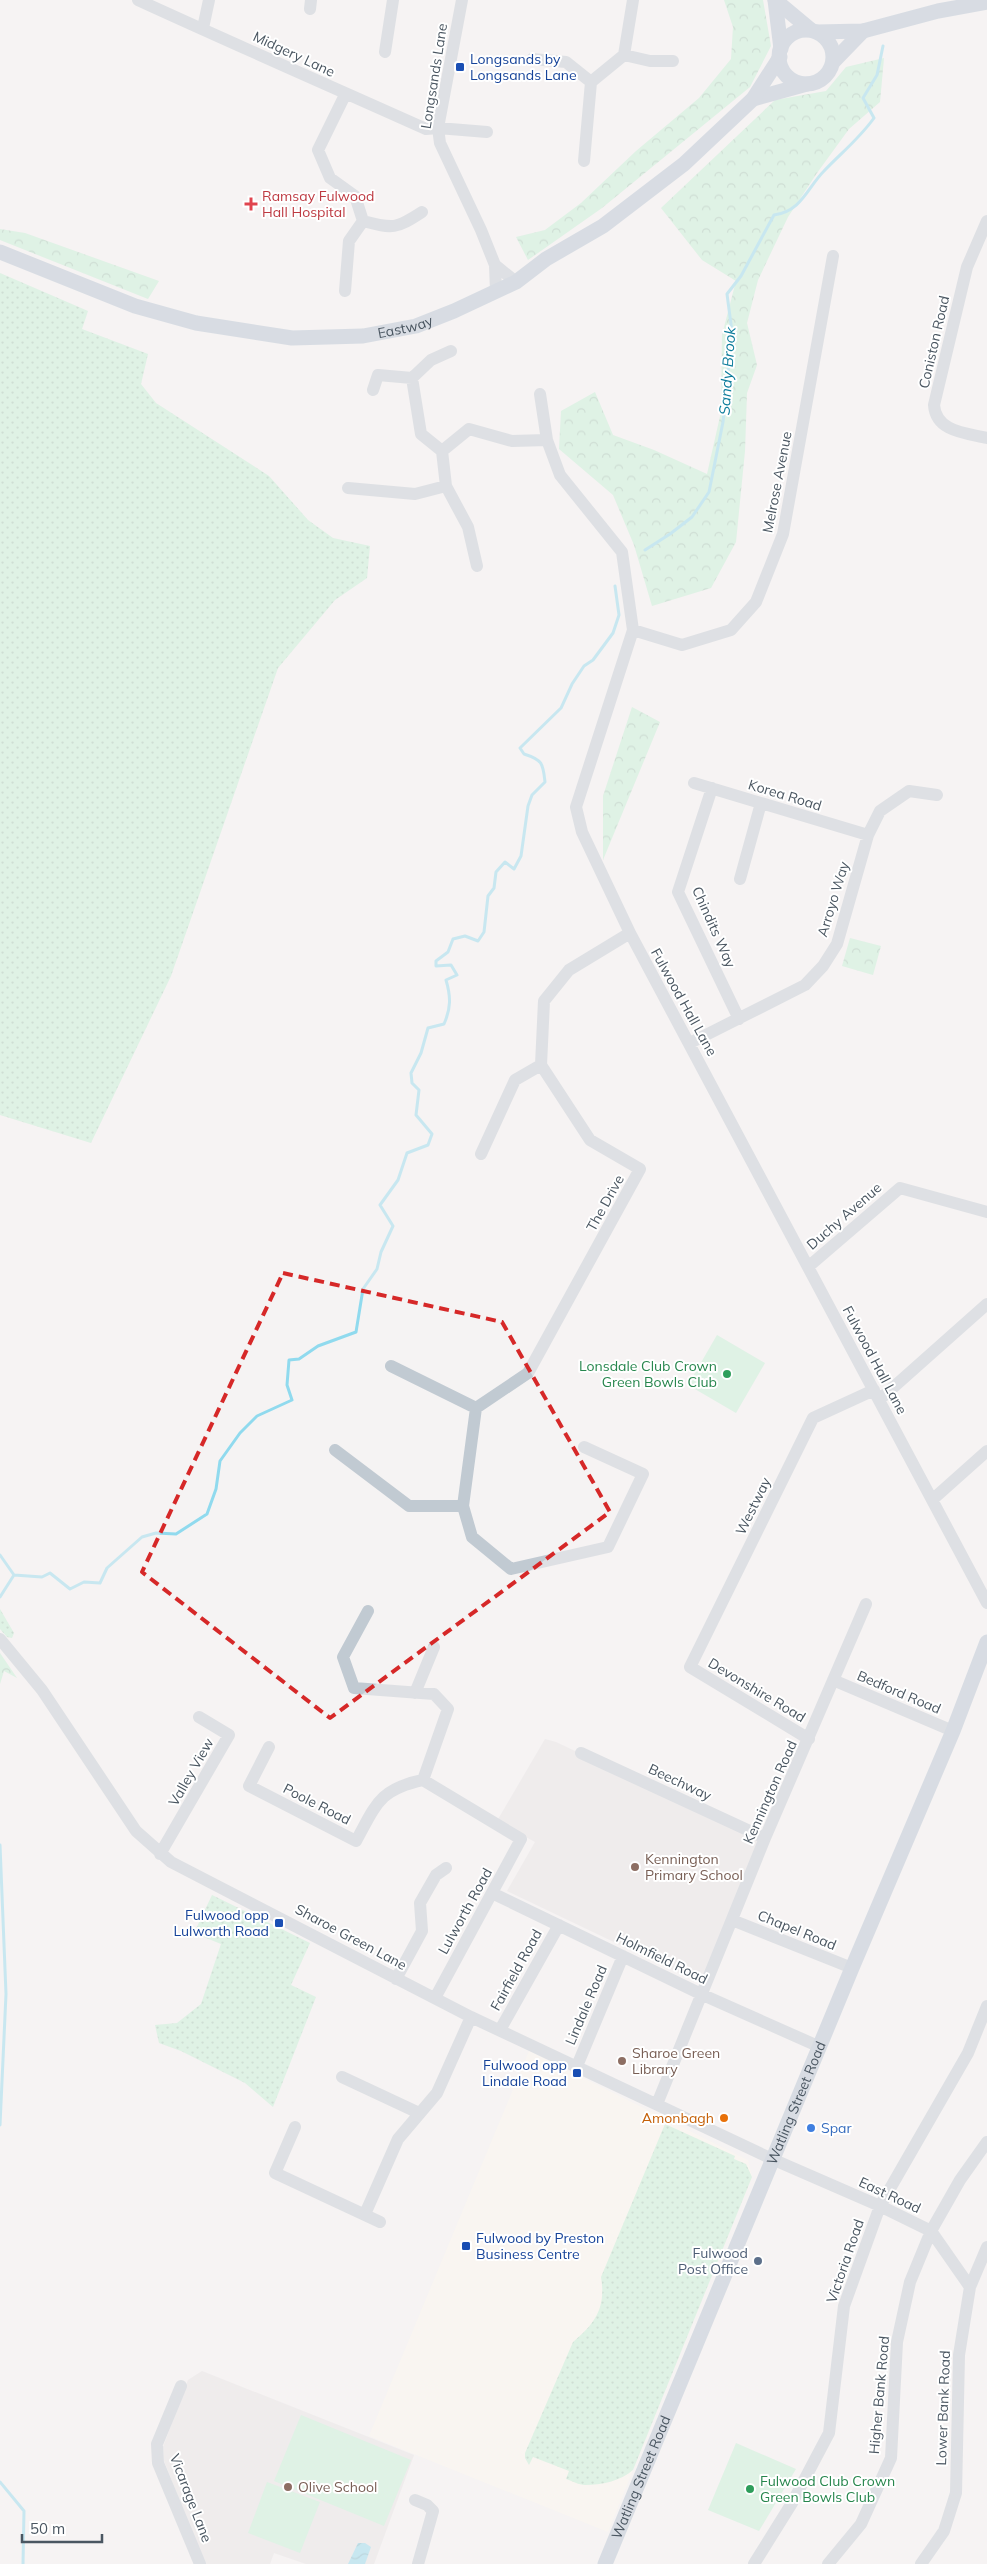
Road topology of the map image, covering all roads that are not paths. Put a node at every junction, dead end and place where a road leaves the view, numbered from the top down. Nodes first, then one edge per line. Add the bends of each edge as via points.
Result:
1 (138, 0) edge
2 (209, 0) edge
3 (393, 0) edge
4 (462, 0) edge
5 (633, 0) edge
6 (775, 0) edge
7 (987, 2) edge
8 (203, 28) junction
9 (814, 31) junction
10 (863, 31) junction
11 (385, 52) dead end
12 (780, 53) junction
13 (624, 55) junction
14 (532, 59) dead end
15 (673, 61) dead end
16 (832, 62) junction
17 (591, 82) junction
18 (808, 83) junction
19 (344, 95) junction
20 (753, 99) junction
21 (438, 128) junction
22 (487, 132) dead end
23 (584, 161) dead end
24 (422, 212) dead end
25 (363, 221) junction
26 (987, 222) edge
27 (0, 252) edge
28 (833, 256) dead end
29 (495, 265) junction
30 (516, 282) junction
31 (345, 291) dead end
32 (496, 291) junction
33 (451, 351) dead end
34 (412, 378) junction
35 (373, 390) dead end
36 (540, 394) dead end
37 (987, 438) edge
38 (547, 440) junction
39 (442, 452) junction
40 (446, 486) junction
41 (348, 488) dead end
42 (477, 566) dead end
43 (633, 630) junction
44 (694, 782) dead end
45 (712, 788) junction
46 (937, 795) dead end
47 (761, 803) junction
48 (868, 835) junction
49 (740, 879) dead end
50 (630, 933) junction
51 (739, 1019) junction
52 (690, 1043) junction
53 (541, 1065) junction
54 (481, 1154) dead end
55 (987, 1212) edge
56 (808, 1267) junction
57 (987, 1304) edge
58 (391, 1366) dead end
59 (876, 1395) junction
60 (476, 1408) junction
61 (584, 1447) dead end
62 (335, 1450) dead end
63 (987, 1451) edge
64 (932, 1500) junction
65 (463, 1506) junction
66 (987, 1603) edge
67 (866, 1604) dead end
68 (368, 1611) dead end
69 (0, 1639) edge
70 (987, 1642) edge
71 (434, 1646) dead end
72 (690, 1667) joint
73 (833, 1680) junction
74 (415, 1693) junction
75 (199, 1717) dead end
76 (953, 1731) junction
77 (809, 1739) junction
78 (269, 1747) dead end
79 (582, 1753) dead end
80 (423, 1780) junction
81 (765, 1838) junction
82 (160, 1854) junction
83 (446, 1868) dead end
84 (492, 1893) junction
85 (732, 1920) junction
86 (559, 1925) junction
87 (623, 1956) junction
88 (852, 1968) junction
89 (396, 1979) junction
90 (703, 1995) junction
91 (435, 1998) junction
92 (987, 2006) edge
93 (471, 2017) junction
94 (500, 2030) junction
95 (820, 2047) junction
96 (577, 2066) junction
97 (342, 2077) dead end
98 (657, 2104) junction
99 (419, 2113) junction
100 (296, 2127) dead end
101 (987, 2142) edge
102 (772, 2159) junction
103 (880, 2206) junction
104 (365, 2214) junction
105 (380, 2222) dead end
106 (931, 2231) junction
107 (987, 2248) edge
108 (970, 2288) junction
109 (181, 2386) dead end
110 (415, 2500) dead end
111 (200, 2564) edge
112 (418, 2564) edge
113 (605, 2564) edge
114 (754, 2564) edge
115 (828, 2564) edge
116 (920, 2564) edge

1 - 8 street, Midgery Lane
2 - 8 street
3 - 11 street
4 - 21 street, Longsands Lane
5 - 13 street
6 - 9 main road
6 - 12 main road
7 - 10 main road
8 - 19 street, Midgery Lane
9 - 10 main road
9 - 12 main road via 796,32 789,36
9 - 16 main road via 830,44
10 - 16 main road
12 - 18 main road via 785,73 792,79
12 - 20 main road, Eastway
13 - 15 street via 650,61
13 - 17 street
14 - 17 street via 566,62
16 - 18 main road via 824,77
17 - 23 street
18 - 20 main road, Eastway
19 - 21 street, Midgery Lane via 426,129
19 - 25 street via 318,150 330,178 355,196
20 - 30 main road, Eastway via 684,164 604,226
21 - 22 street, Midgery Lane
21 - 29 street, Longsands Lane via 440,143
24 - 25 street via 400,226 385,227
25 - 31 street via 349,241
26 - 37 street, Coniston Road via 967,266 934,405 935,414 948,429
27 - 32 main road, Eastway via 135,306 196,323 292,338 363,336 416,326
28 - 43 street, Melrose Avenue via 783,534 756,602 731,630 682,645
29 - 30 street, Longsands Lane
29 - 32 street, Longsands Lane
30 - 32 main road, Eastway
33 - 34 street via 432,360
34 - 35 street via 378,375
34 - 39 street via 421,434
36 - 38 street, Fulwood Hall Lane
38 - 39 street via 512,441 469,429
38 - 43 street, Fulwood Hall Lane via 560,475 622,552
39 - 40 street
40 - 41 street via 415,494
40 - 42 street via 468,527
43 - 50 street, Fulwood Hall Lane via 576,807 582,832
44 - 45 street, Korea Road
45 - 47 street, Korea Road
45 - 51 street, Chindits Way via 678,892
46 - 48 street, Arroyo Way via 908,791 880,811
47 - 48 street, Korea Road
47 - 49 street
48 - 51 street, Arroyo Way via 837,944 823,966 805,985
50 - 52 street, Fulwood Hall Lane
50 - 53 street via 569,970 544,1001
51 - 52 street, Arroyo Way
52 - 56 street, Fulwood Hall Lane
53 - 54 street via 515,1080
53 - 60 street, The Drive via 590,1140 640,1169 528,1373
55 - 56 street, Duchy Avenue via 900,1188
56 - 59 street, Fulwood Hall Lane
57 - 59 street, Westway
58 - 60 street
59 - 64 street, Fulwood Hall Lane
59 - 72 street, Westway via 812,1418
60 - 65 street
61 - 65 street via 643,1474 608,1547 511,1570 472,1537
62 - 65 street via 410,1506
63 - 64 street
64 - 66 street, Fulwood Hall Lane
67 - 73 street, Kennington Road
68 - 74 street via 343,1657 354,1688
69 - 82 street, Sharoe Green Lane via 42,1690 136,1831
70 - 76 main road, Watling Street Road
71 - 74 street
72 - 77 street, Devonshire Road
73 - 76 street, Bedford Road
73 - 77 street, Kennington Road
74 - 80 street via 434,1694 448,1709
75 - 82 street, Valley View via 229,1735
76 - 88 main road, Watling Street Road
77 - 81 street, Kennington Road
78 - 80 street, Poole Road via 249,1786 356,1841 381,1798 401,1784
79 - 81 street, Beechway
80 - 84 street, Lulworth Road via 521,1839
81 - 85 street, Kennington Road
82 - 89 street, Sharoe Green Lane
83 - 89 street via 436,1874 420,1903 422,1931
84 - 86 street, Holmfield Road
84 - 91 street, Lulworth Road
85 - 88 street, Chapel Road
85 - 90 street, Kennington Road
86 - 87 street, Holmfield Road
86 - 94 street, Fairfield Road
87 - 90 street, Holmfield Road
87 - 96 street, Lindale Road
88 - 95 main road, Watling Street Road
89 - 91 street, Sharoe Green Lane
90 - 95 street, Holmfield Road
90 - 98 street, Kennington Road
91 - 93 street, Sharoe Green Lane
92 - 103 street, Victoria Road via 968,2053
93 - 94 street, Sharoe Green Lane
93 - 99 street via 437,2093
94 - 96 street, Sharoe Green Lane
95 - 102 main road, Watling Street Road
96 - 98 street, Sharoe Green Lane
97 - 99 street
98 - 102 street, Sharoe Green Lane
99 - 104 street via 398,2139
100 - 104 street via 275,2173
101 - 106 street, Higher Bank Road via 960,2180
102 - 103 street, East Road
102 - 113 main road, Watling Street Road
103 - 106 street, East Road
103 - 114 street, Victoria Road via 844,2306 829,2432 792,2503
104 - 105 street
106 - 108 street, East Road
106 - 115 street, Higher Bank Road via 910,2282 897,2342 891,2458 861,2524
107 - 108 street, Lower Bank Road
108 - 116 street, Lower Bank Road via 959,2355 956,2493 944,2530
109 - 111 street, Vicarage Lane via 158,2444 158,2463
110 - 112 street via 433,2511

